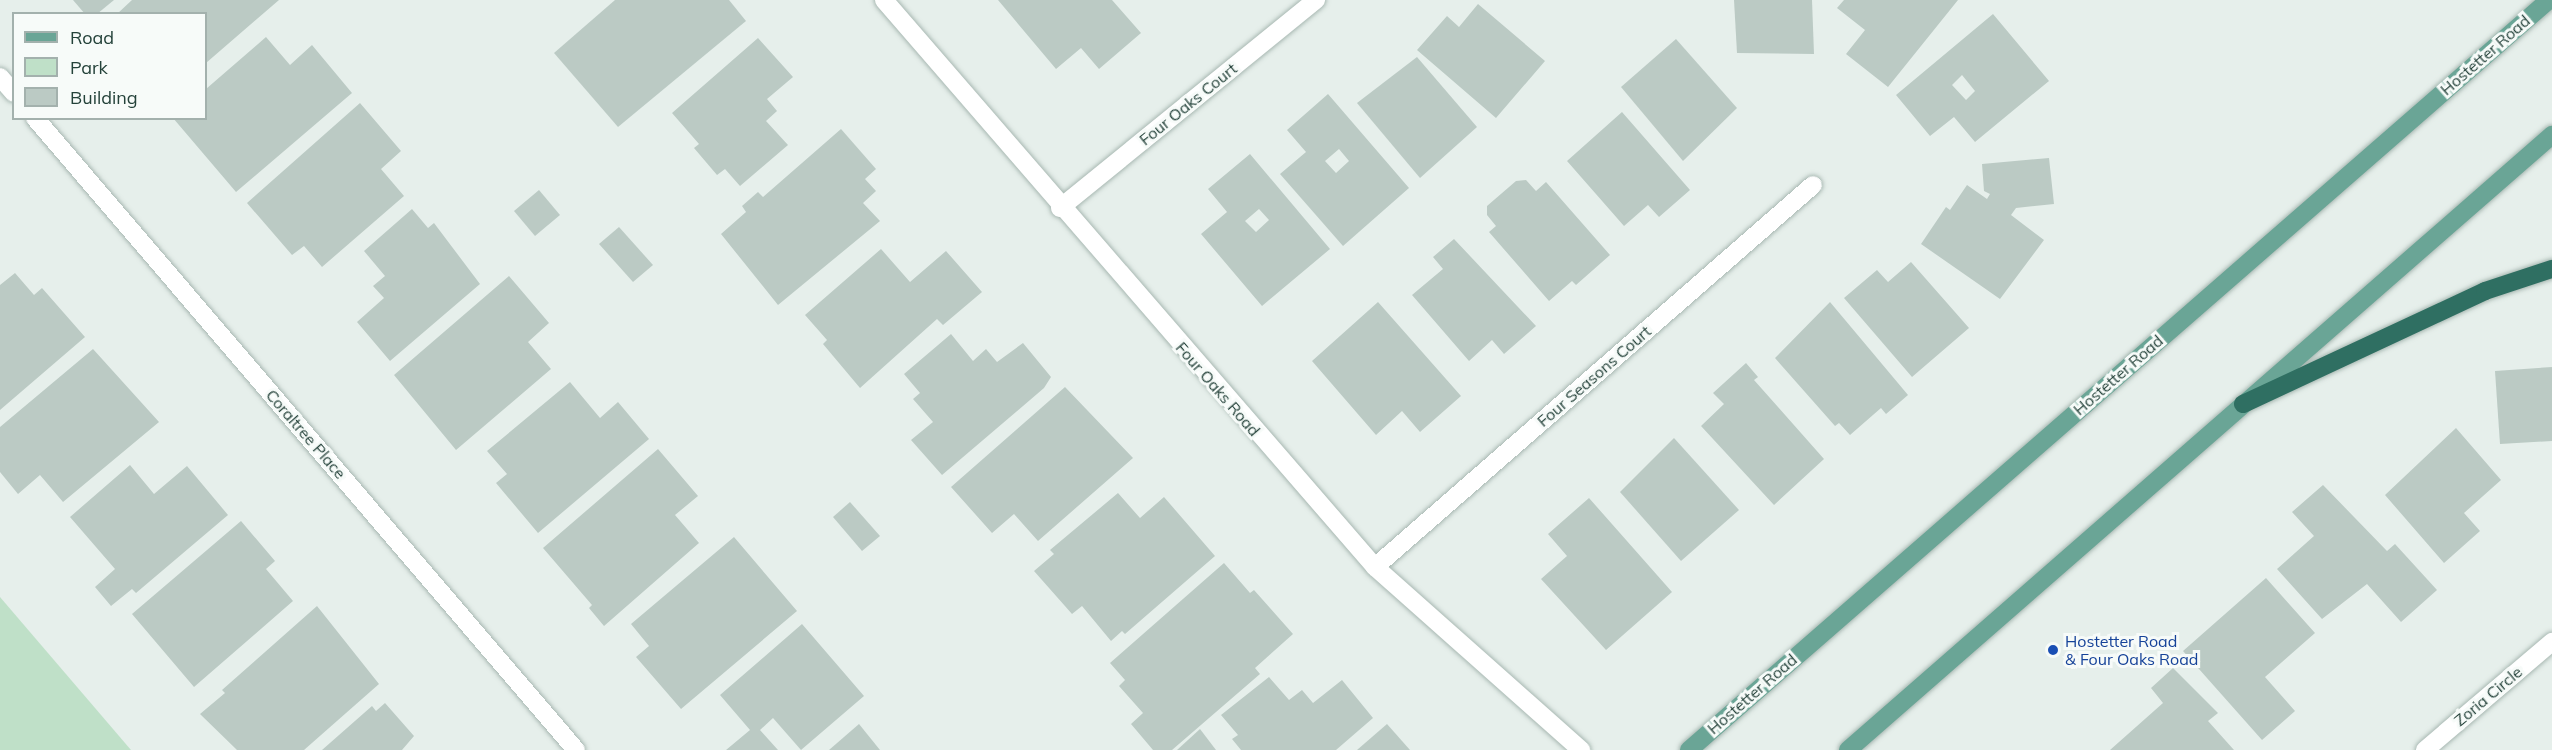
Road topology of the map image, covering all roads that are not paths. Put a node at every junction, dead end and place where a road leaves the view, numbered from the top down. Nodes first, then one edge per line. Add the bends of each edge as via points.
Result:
1 (884, 0) edge
2 (1316, 0) edge
3 (2549, 0) edge
4 (0, 77) edge
5 (12, 91) edge
6 (37, 120) edge
7 (2552, 135) edge
8 (1813, 185) dead end
9 (1060, 208) junction
10 (2552, 269) edge
11 (2243, 404) junction
12 (1375, 567) junction
13 (2552, 642) edge
14 (576, 750) edge
15 (1581, 750) edge
16 (1689, 750) edge
17 (1848, 750) edge
18 (2425, 750) edge

1 - 9 street, Four Oaks Road
2 - 9 street, Four Oaks Court
3 - 16 main road, Hostetter Road
4 - 5 street
6 - 14 street, Coraltree Place
7 - 11 main road
8 - 12 street, Four Seasons Court
9 - 12 street, Four Oaks Road
10 - 11 highway via 2485,291
11 - 17 main road
12 - 15 street, Four Oaks Road
13 - 18 street, Zoria Circle

